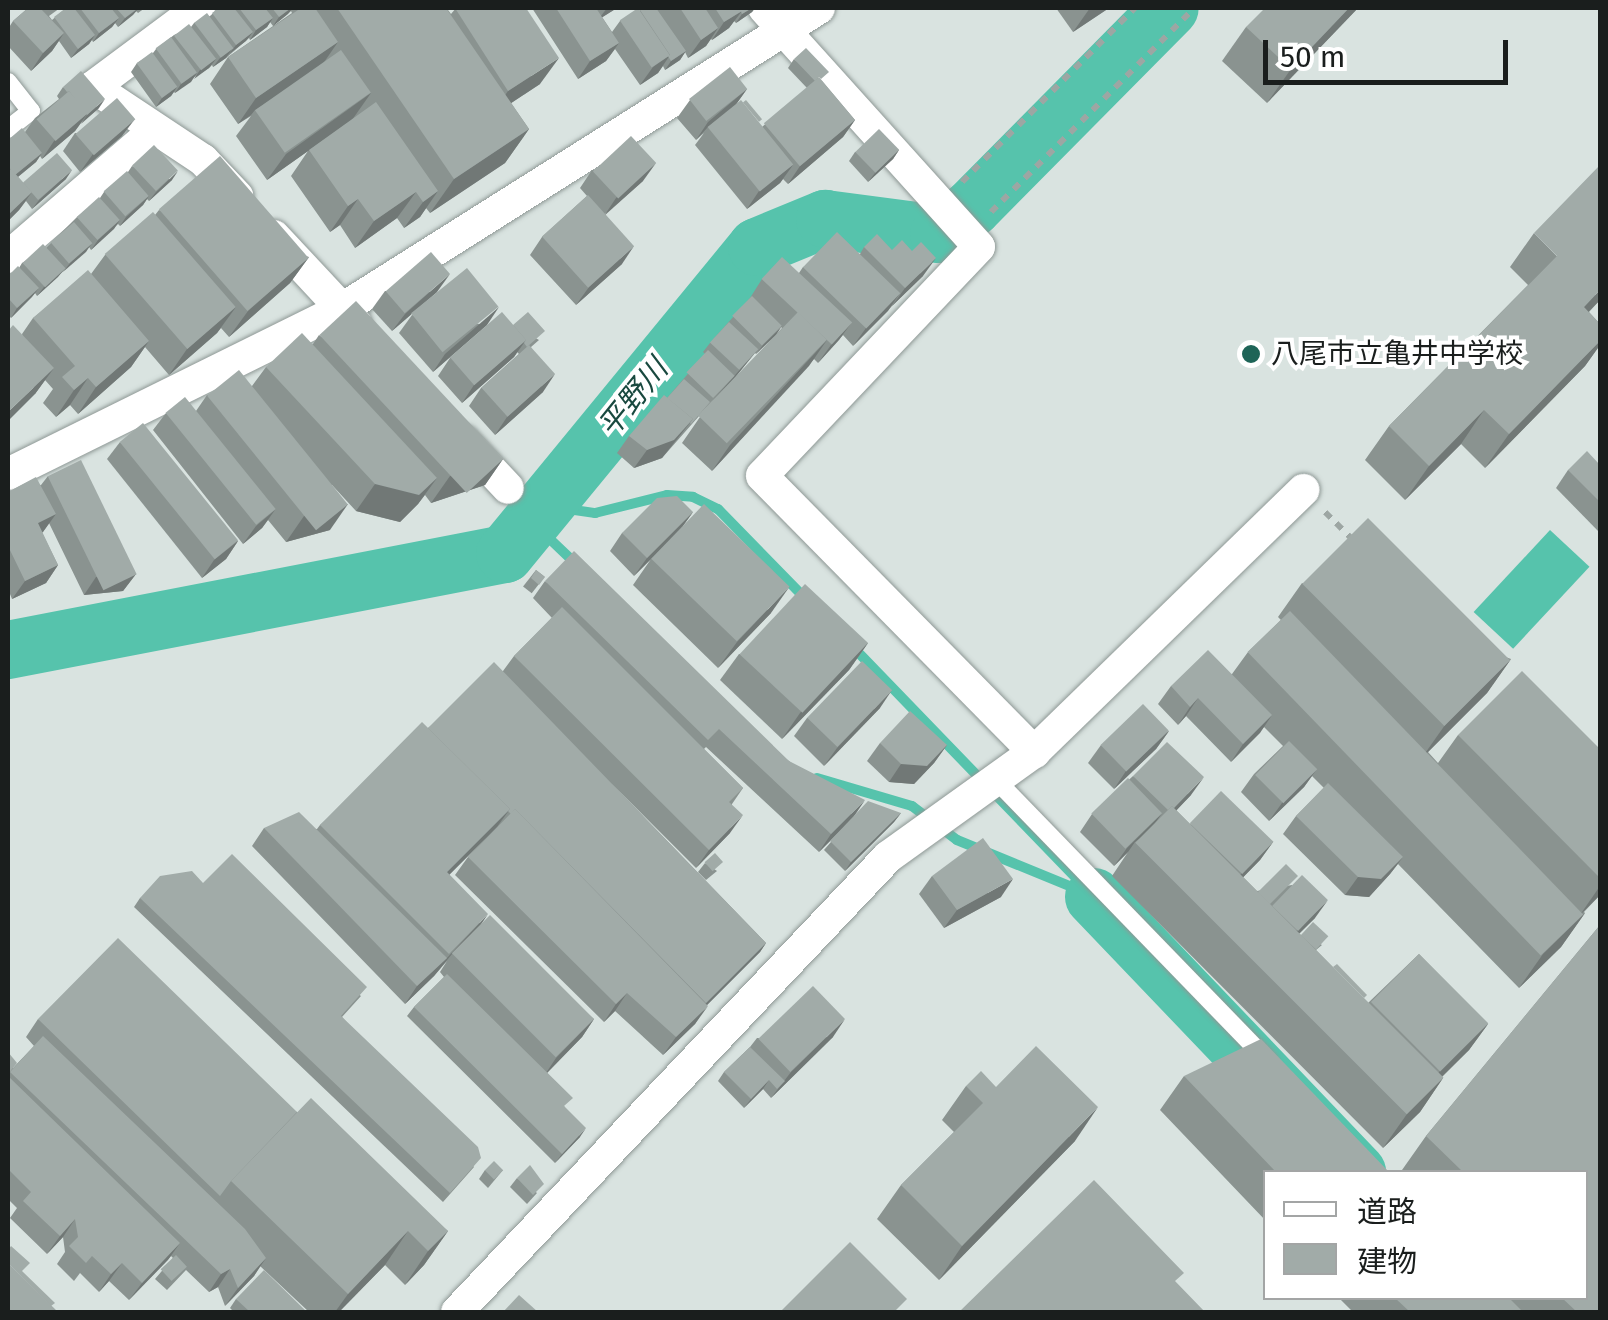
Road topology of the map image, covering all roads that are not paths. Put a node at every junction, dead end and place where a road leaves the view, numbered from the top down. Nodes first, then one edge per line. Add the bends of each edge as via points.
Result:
1 (199, 8) edge
2 (819, 8) edge
3 (774, 18) edge
4 (8, 82) edge
5 (8, 129) edge
6 (154, 131) junction
7 (8, 257) edge
8 (342, 309) junction
9 (380, 350) edge
10 (444, 419) edge
11 (8, 474) edge
12 (508, 488) dead end
13 (1303, 490) road end
14 (1034, 752) junction
15 (994, 778) junction
16 (1284, 1077) edge
17 (457, 1312) edge

1 - 6 street via 92,88
2 - 3 street
3 - 8 street
3 - 14 street via 979,247 762,476
4 - 5 lane via 31,111
6 - 7 street
6 - 8 street via 203,160
8 - 9 street
8 - 11 street
10 - 12 street
13 - 14 street
14 - 15 street
15 - 16 lane
15 - 17 street via 888,857

